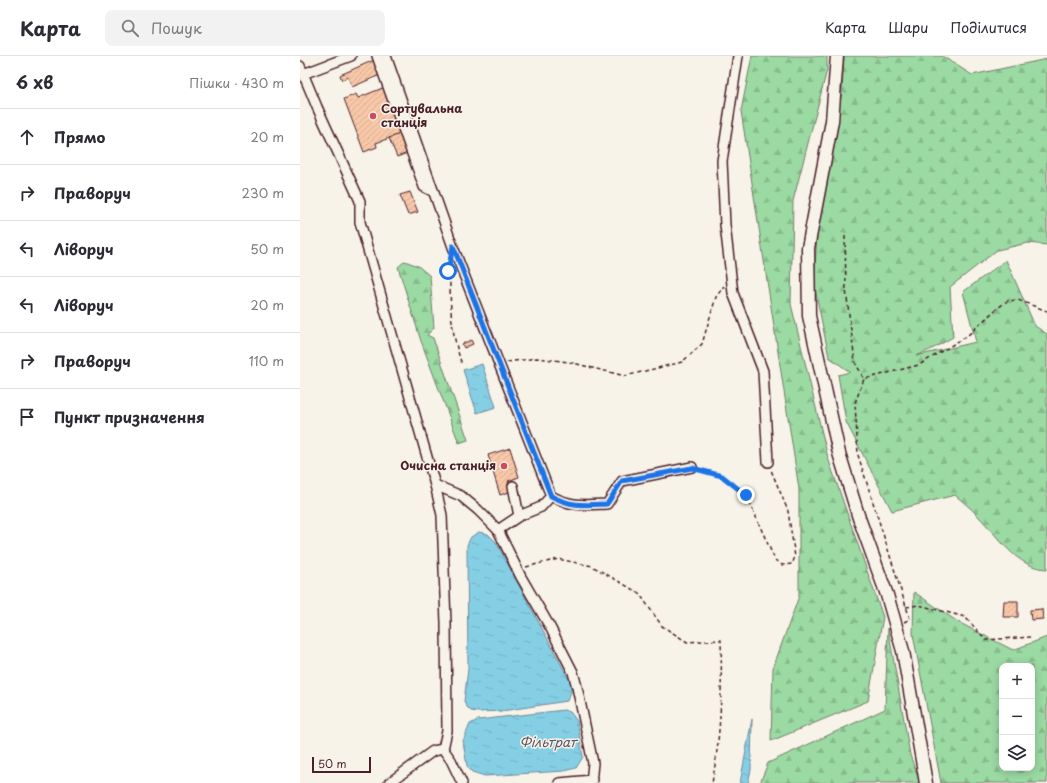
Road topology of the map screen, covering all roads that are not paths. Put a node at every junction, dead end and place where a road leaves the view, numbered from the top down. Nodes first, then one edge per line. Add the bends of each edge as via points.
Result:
1 (351, 56) edge
2 (377, 56) edge
3 (386, 56) edge
4 (738, 56) edge
5 (837, 56) edge
6 (302, 70) edge
7 (434, 192) junction
8 (768, 462) road end
9 (692, 468) road end
10 (435, 485) junction
11 (513, 486) dead end
12 (551, 496) junction
13 (519, 516) junction
14 (498, 530) junction
15 (444, 749) junction
16 (592, 782) edge
17 (389, 783) edge
18 (462, 783) edge
19 (559, 783) edge
20 (926, 783) edge

1 - 6 lane
2 - 7 lane via 424,187
3 - 7 lane
4 - 8 lane via 722,161 725,225 733,293 763,371
5 - 20 main road via 832,121 808,248 809,316 839,453 896,625
6 - 10 lane via 360,201 360,222
7 - 12 lane
9 - 12 lane via 622,481 607,504 577,506
10 - 14 lane via 461,496
10 - 15 lane via 442,515 446,624 447,732
11 - 13 lane
12 - 13 lane via 541,507
13 - 14 lane
14 - 16 lane via 573,672 593,763
15 - 17 lane via 433,751
15 - 18 lane
16 - 19 lane

